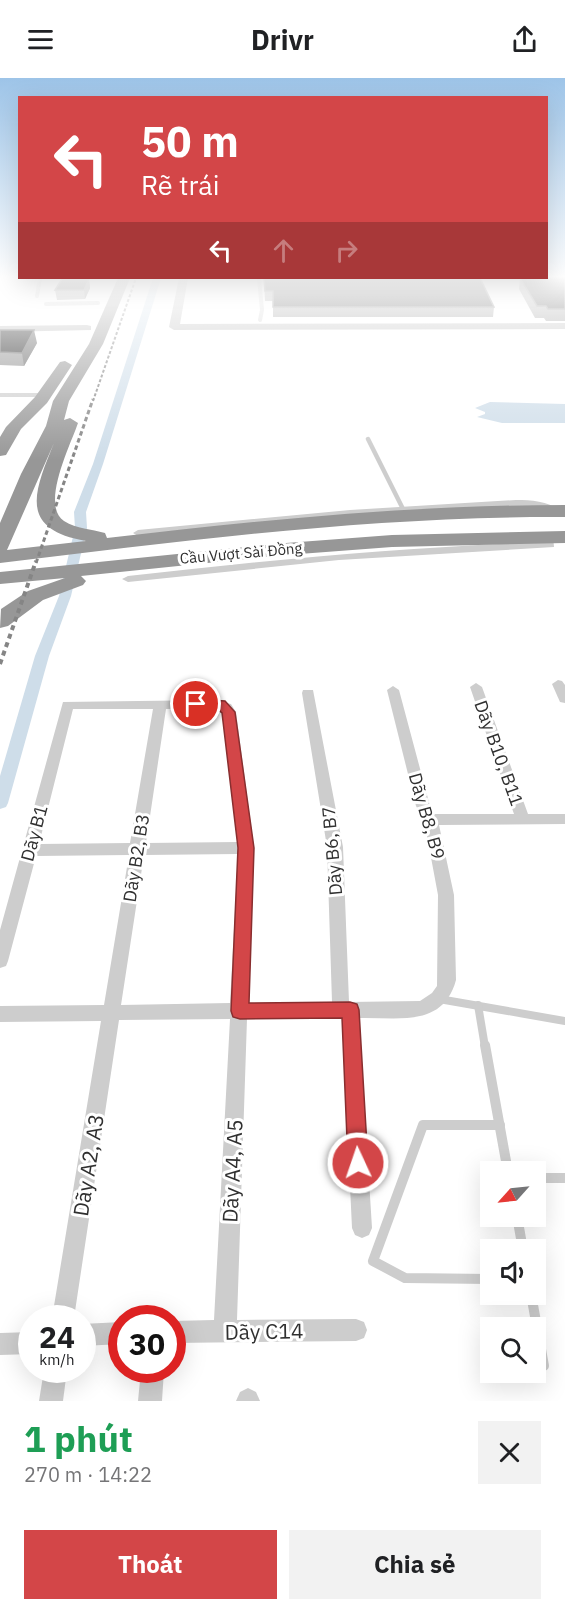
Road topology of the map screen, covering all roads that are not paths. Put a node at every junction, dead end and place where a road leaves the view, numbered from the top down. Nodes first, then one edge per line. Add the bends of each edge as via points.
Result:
1 (83, 337) edge
2 (99, 337) edge
3 (96, 344) junction
4 (0, 395) edge
5 (44, 395) junction
6 (368, 440) dead end
7 (3, 445) edge
8 (403, 509) junction
9 (559, 511) edge
10 (145, 536) junction
11 (557, 536) edge
12 (0, 546) edge
13 (0, 557) edge
14 (149, 562) junction
15 (0, 579) edge
16 (128, 579) dead end
17 (0, 621) edge
18 (558, 684) dead end
19 (476, 687) dead end
20 (393, 690) dead end
21 (308, 693) dead end
22 (565, 699) edge
23 (159, 704) junction
24 (523, 819) junction
25 (565, 819) edge
26 (431, 820) junction
27 (246, 848) junction
28 (137, 849) junction
29 (29, 850) junction
30 (0, 961) edge
31 (439, 999) junction
32 (478, 1005) junction
33 (346, 1010) junction
34 (240, 1011) junction
35 (112, 1012) junction
36 (0, 1014) edge
37 (565, 1021) edge
38 (500, 1125) junction
39 (506, 1161) edge
40 (546, 1178) edge
41 (565, 1178) edge
42 (362, 1228) dead end
43 (480, 1279) edge
44 (65, 1305) edge
45 (356, 1330) dead end
46 (225, 1331) junction
47 (186, 1332) edge
48 (18, 1343) edge
49 (0, 1344) edge
50 (54, 1383) edge
51 (152, 1383) edge
52 (51, 1401) edge
53 (150, 1401) edge

1 - 5 highway
2 - 3 highway
3 - 10 highway via 96,355 44,497 44,511 52,523 66,532
3 - 12 highway via 61,401 54,426
4 - 5 street
5 - 7 highway
6 - 8 lane
8 - 9 street via 536,505
8 - 10 street via 277,518
9 - 10 highway, Cầu Vượt Sài Đồng via 384,516
10 - 13 highway, Cầu Vượt Sài Đồng
11 - 14 highway, Cầu Vượt Sài Đồng via 392,541
11 - 16 street via 550,545 348,555
14 - 15 highway, Cầu Vượt Sài Đồng
14 - 17 highway via 41,593 16,606
18 - 22 street
19 - 24 street, Dãy B10, B11
20 - 26 street, Dãy B8, B9 via 423,806
21 - 33 street, Dãy B6, B7 via 334,847
23 - 27 street, Dãy A4, A5 via 226,707
23 - 28 street, Dãy B2, B3
23 - 29 street, Dãy B1 via 68,705
24 - 25 street
24 - 26 street
26 - 31 street, Dãy B8, B9 via 446,896 447,980
27 - 28 street
27 - 34 street, Dãy A4, A5
28 - 29 street
28 - 35 street, Dãy B2, B3
29 - 30 street, Dãy B1
31 - 32 lane
31 - 33 street via 421,1009
32 - 37 lane
32 - 38 lane
33 - 34 street
33 - 42 street, Dãy B6, B7
34 - 35 street
34 - 46 street, Dãy A4, A5
35 - 36 street
35 - 44 street, Dãy A2, A3
38 - 39 lane
38 - 43 lane via 423,1125 373,1262 405,1278
40 - 41 lane
45 - 46 street, Dãy C14
46 - 47 street, Dãy C14
48 - 49 street
50 - 52 street
51 - 53 street

